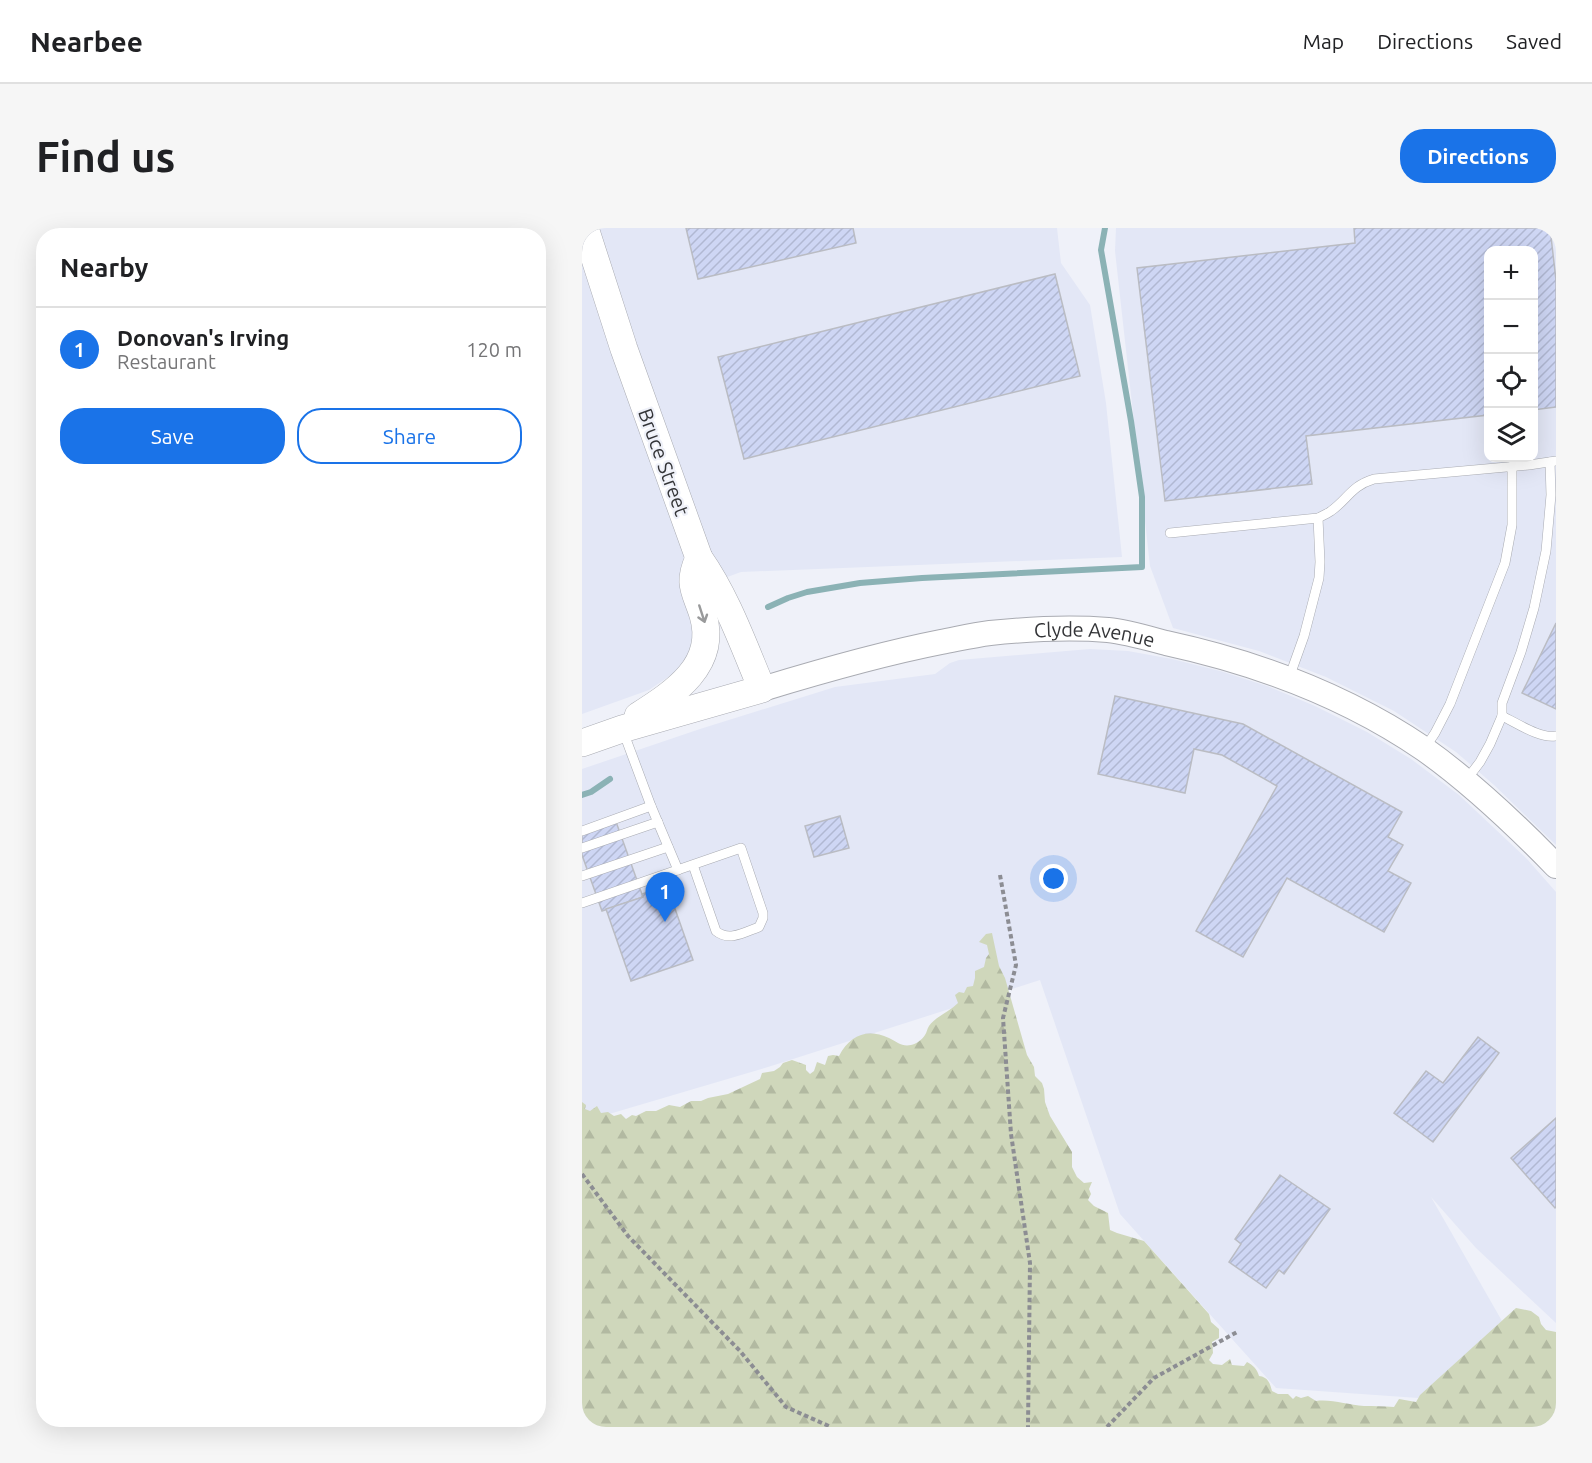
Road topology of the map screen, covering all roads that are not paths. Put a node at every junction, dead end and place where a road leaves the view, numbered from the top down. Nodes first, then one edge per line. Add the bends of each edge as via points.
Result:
1 (585, 228) edge
2 (1553, 462) edge
3 (1512, 466) junction
4 (1318, 518) junction
5 (1170, 534) dead end
6 (699, 558) junction
7 (1289, 678) junction
8 (762, 689) junction
9 (1502, 716) junction
10 (617, 730) junction
11 (1556, 736) edge
12 (582, 743) edge
13 (1424, 750) junction
14 (1465, 781) junction
15 (651, 806) junction
16 (658, 822) junction
17 (582, 831) edge
18 (668, 847) junction
19 (582, 848) edge
20 (693, 865) junction
21 (1556, 866) edge
22 (678, 870) junction
23 (582, 876) edge
24 (583, 901) edge

1 - 6 main road, Bruce Street via 627,360
2 - 3 lane
2 - 9 lane via 1546,551 1527,631 1502,703
3 - 4 lane via 1374,479 1363,482
3 - 13 lane via 1512,525 1504,563 1450,704
4 - 5 lane
4 - 7 lane via 1319,578 1305,636
6 - 8 main road, Bruce Street via 723,597
6 -> 10 main road via 692,579 706,628 701,659 681,686
7 - 8 street, Clyde Avenue via 1233,659 1109,630 1067,629 988,633 930,644 866,658
7 - 13 street, Clyde Avenue via 1361,712
8 - 10 main road, Clyde Avenue
9 - 11 lane via 1541,735
9 - 14 lane via 1485,753
10 - 12 main road, Clyde Avenue
10 - 15 lane
13 - 14 street, Clyde Avenue
14 - 21 street, Clyde Avenue
15 - 16 lane
15 - 17 lane
16 - 18 lane
16 - 19 lane
18 - 22 lane
18 - 23 lane
20 - 20 lane via 716,931 730,937 759,927 763,913 741,848
20 - 22 lane
22 - 24 lane

